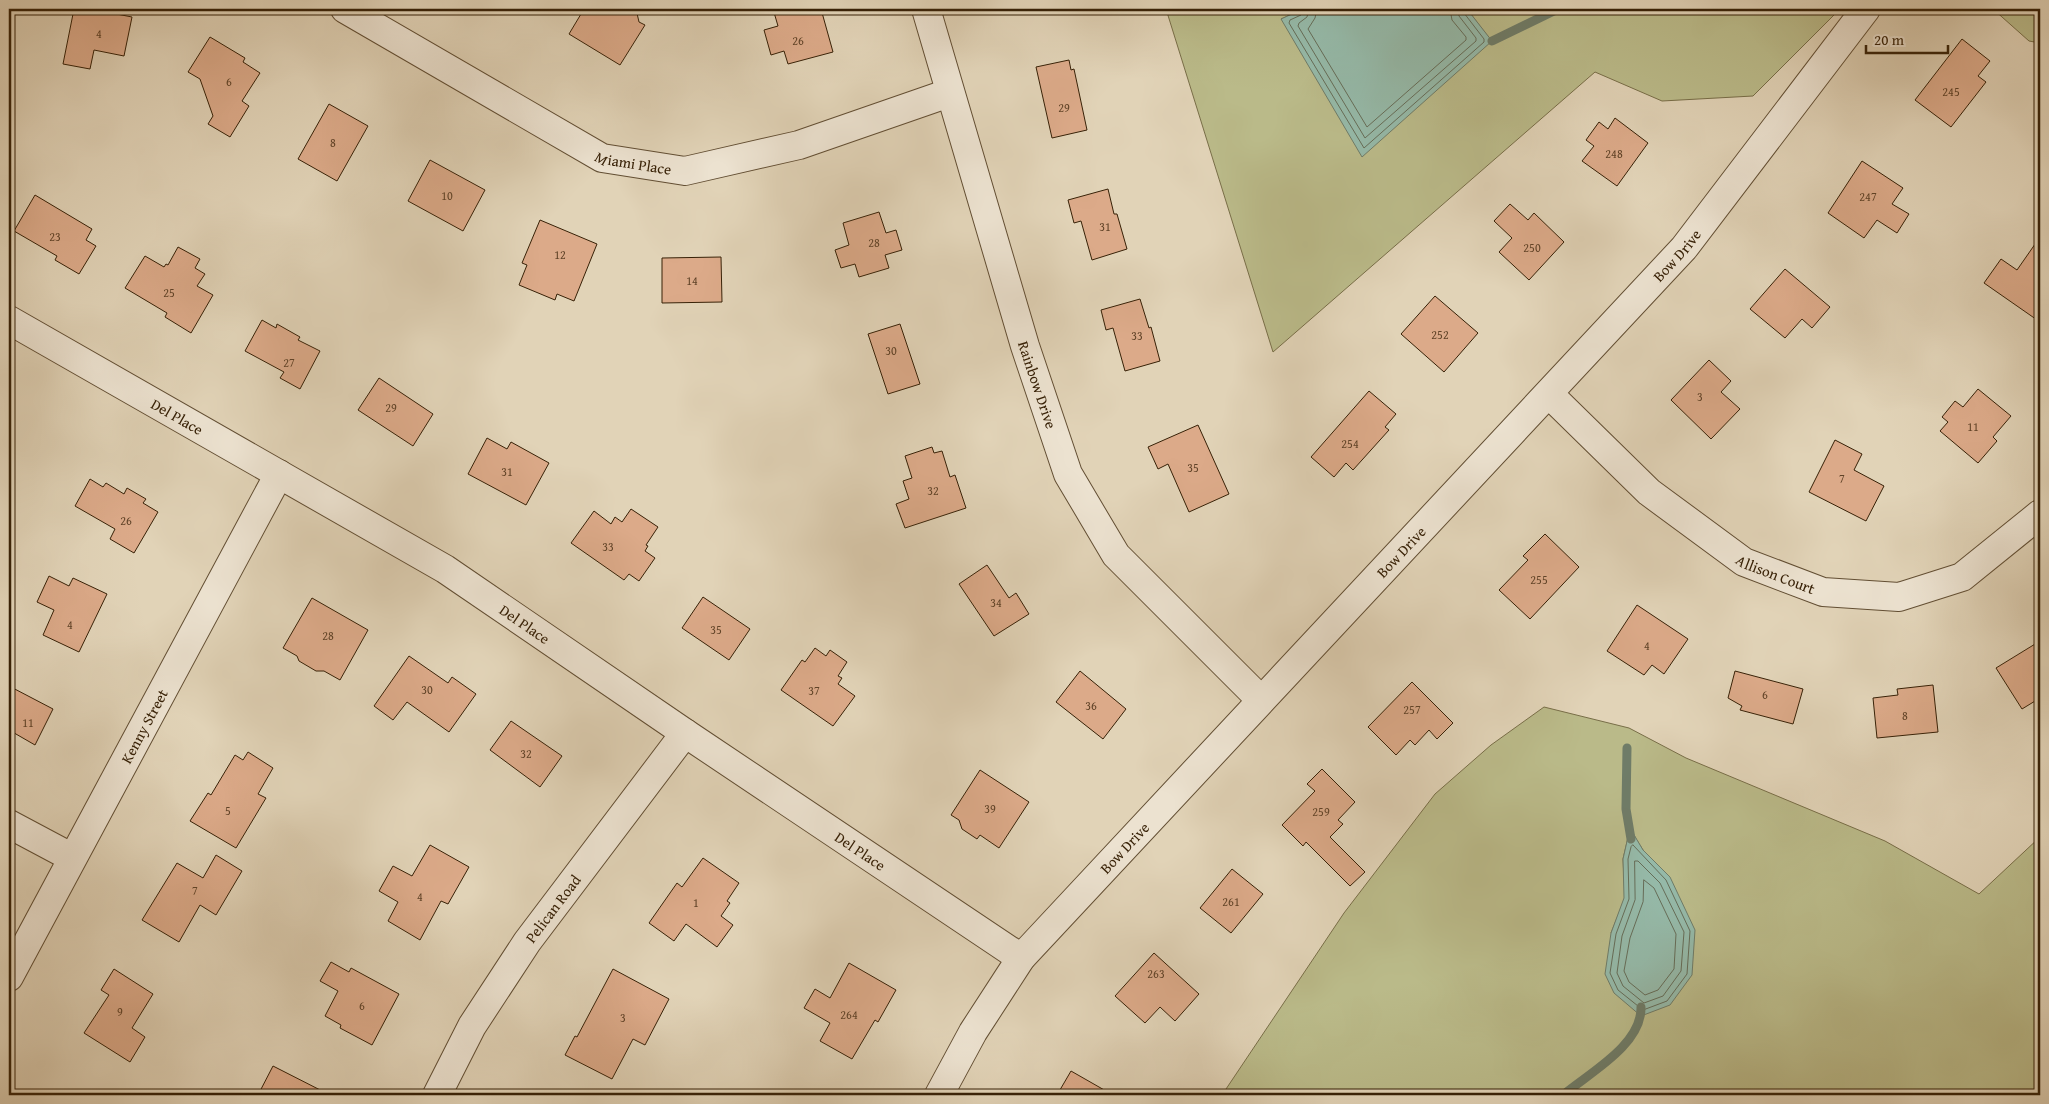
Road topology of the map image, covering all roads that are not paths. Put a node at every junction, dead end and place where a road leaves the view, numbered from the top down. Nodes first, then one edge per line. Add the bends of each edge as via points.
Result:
1 (345, 9) edge
2 (926, 9) edge
3 (1866, 9) edge
4 (949, 93) junction
5 (9, 320) edge
6 (1549, 394) junction
7 (279, 474) junction
8 (2040, 514) edge
9 (1261, 700) junction
10 (685, 733) junction
11 (9, 824) edge
12 (71, 858) junction
13 (1021, 958) junction
14 (9, 977) edge
15 (438, 1095) edge
16 (939, 1095) edge

1 - 4 street, Miami Place via 602,158 685,171 799,145
2 - 4 street, Rainbow Drive
3 - 6 street, Bow Drive via 1684,248
4 - 9 street, Rainbow Drive via 1025,346 1068,474 1116,555
5 - 7 street, Del Place
6 - 8 street, Allison Court via 1649,492 1744,562 1823,592 1899,596 1962,577
6 - 9 street, Bow Drive
7 - 10 street, Del Place via 445,569
7 - 12 street, Kenny Street
9 - 13 street, Bow Drive
10 - 13 street, Del Place
10 - 15 street, Pelican Road via 528,942 472,1026
11 - 12 street
12 - 14 street, Kenny Street
13 - 16 street, Bow Drive via 973,1032

